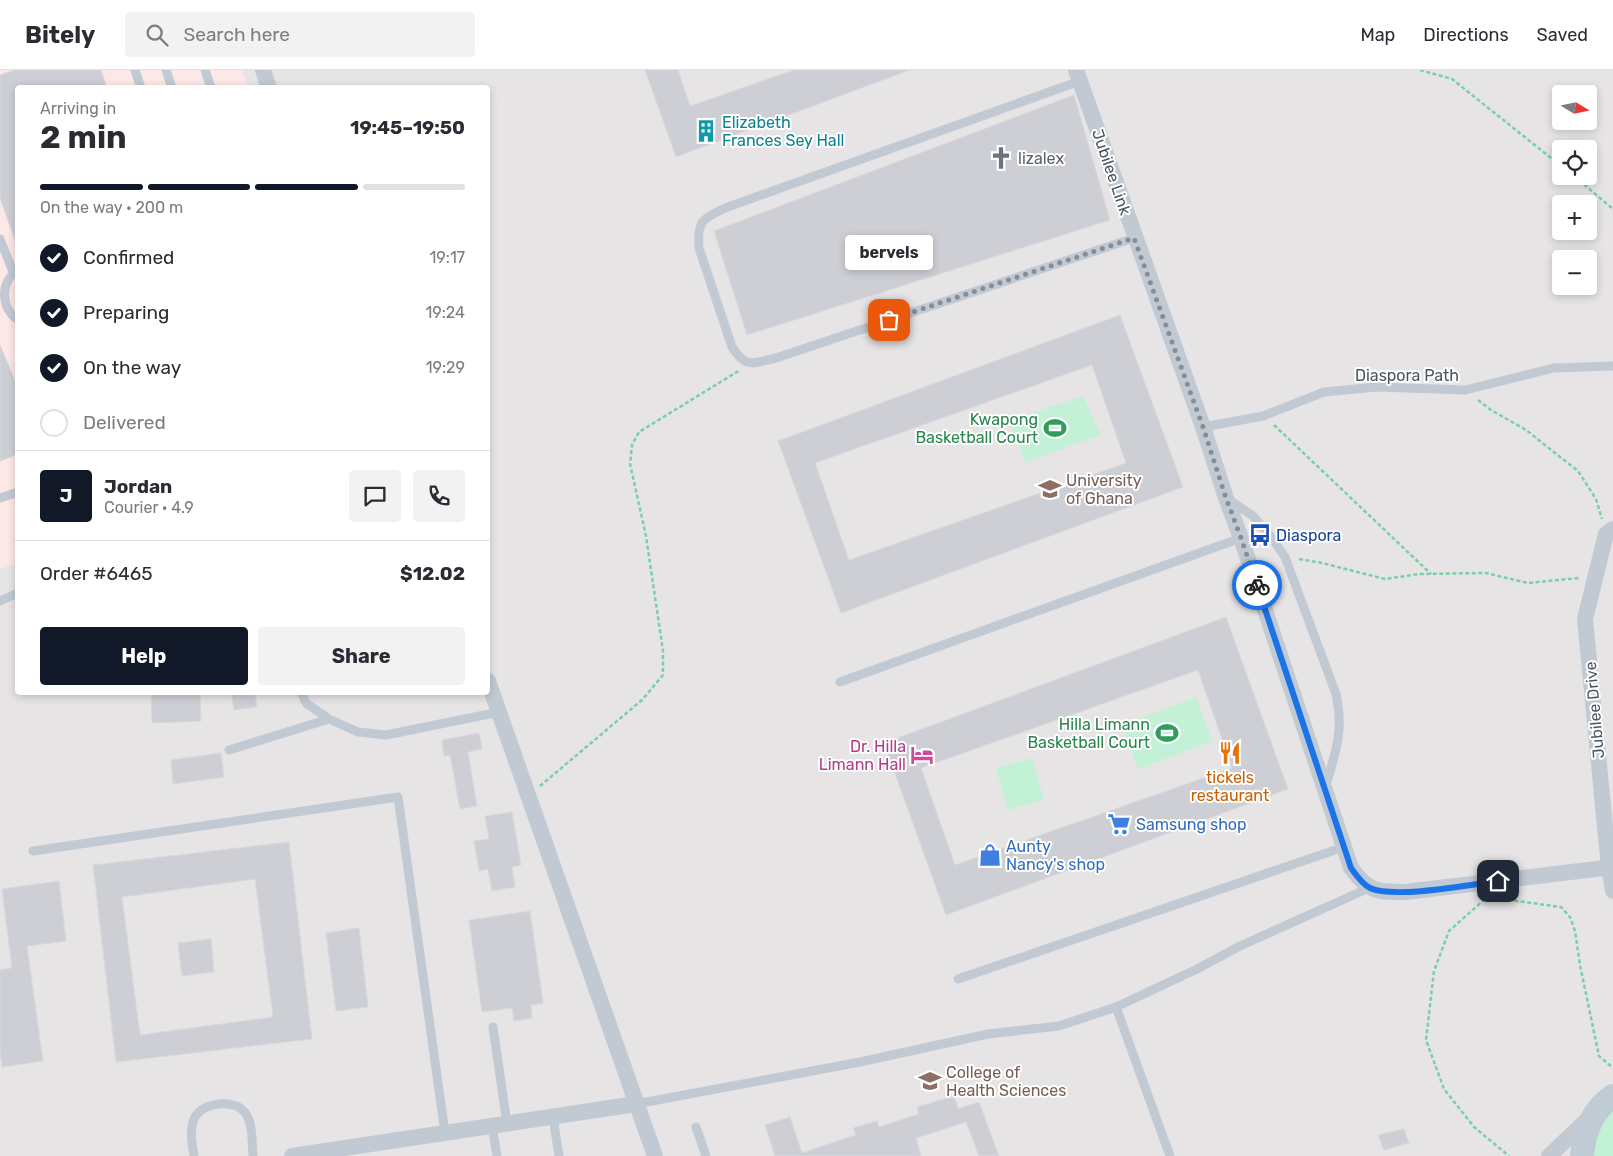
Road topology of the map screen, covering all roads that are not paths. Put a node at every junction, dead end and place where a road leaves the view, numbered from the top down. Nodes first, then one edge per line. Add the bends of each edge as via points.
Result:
1 (135, 70) edge
2 (166, 70) edge
3 (205, 70) edge
4 (263, 70) edge
5 (1078, 75) edge
6 (140, 85) edge
7 (171, 85) edge
8 (210, 85) edge
9 (268, 85) edge
10 (0, 238) edge
11 (1134, 238) junction
12 (15, 271) edge
13 (1, 304) edge
14 (15, 318) edge
15 (1613, 366) edge
16 (1203, 427) junction
17 (15, 493) edge
18 (0, 498) edge
19 (1226, 498) junction
20 (1610, 531) edge
21 (1241, 538) junction
22 (15, 594) edge
23 (0, 601) edge
24 (840, 682) dead end
25 (490, 687) edge
26 (302, 695) edge
27 (499, 712) junction
28 (329, 719) junction
29 (229, 750) dead end
30 (1325, 789) junction
31 (1344, 847) junction
32 (33, 851) dead end
33 (1611, 867) edge
34 (1369, 888) junction
35 (1613, 891) edge
36 (958, 979) dead end
37 (1116, 1007) junction
38 (493, 1027) dead end
39 (1613, 1096) edge
40 (636, 1104) junction
41 (1593, 1115) junction
42 (553, 1116) junction
43 (500, 1125) junction
44 (696, 1127) dead end
45 (445, 1133) junction
46 (194, 1156) edge
47 (253, 1156) edge
48 (292, 1156) edge
49 (497, 1156) edge
50 (559, 1156) edge
51 (655, 1156) edge
52 (706, 1156) edge
53 (1170, 1156) edge
54 (1549, 1156) edge
55 (1582, 1156) edge

1 - 6 lane
2 - 7 lane
3 - 8 lane
4 - 9 street
5 - 11 street, Jubilee Link
5 - 11 lane via 704,218 697,232 698,248 732,347 740,360 752,363 776,358
10 - 12 lane
11 - 16 street, Jubilee Link
12 - 13 lane via 2,288
13 - 14 lane
15 - 16 lane, Diaspora Path via 1554,368 1465,390 1377,386 1324,392 1263,416
16 - 19 street, Jubilee Link
17 - 18 lane
19 - 21 street, Jubilee Link
19 - 30 lane via 1253,516 1285,556 1336,694 1340,729
20 - 33 street, Jubilee Drive via 1585,619
21 - 24 lane
21 - 30 street, Jubilee Link
22 - 23 lane
25 - 27 street
26 - 28 lane via 306,703
27 - 28 lane via 386,735 358,732
27 - 40 street
28 - 29 lane
30 - 31 street, Jubilee Link
31 - 34 street, Jubilee Link via 1351,868
31 - 36 lane
32 - 45 lane via 398,797
33 - 34 street via 1405,892 1382,892
33 - 35 street, Jubilee Drive
34 - 37 lane
37 - 40 lane via 1059,1026 988,1034
37 - 53 lane
38 - 43 lane
39 - 41 street
40 - 42 street
40 - 51 street
41 - 54 street
41 - 55 street
42 - 43 street
42 - 50 lane
43 - 45 street
43 - 49 lane
44 - 52 lane
45 - 48 street
46 - 47 lane via 192,1126 196,1115 206,1107 220,1103 236,1106 245,1112

